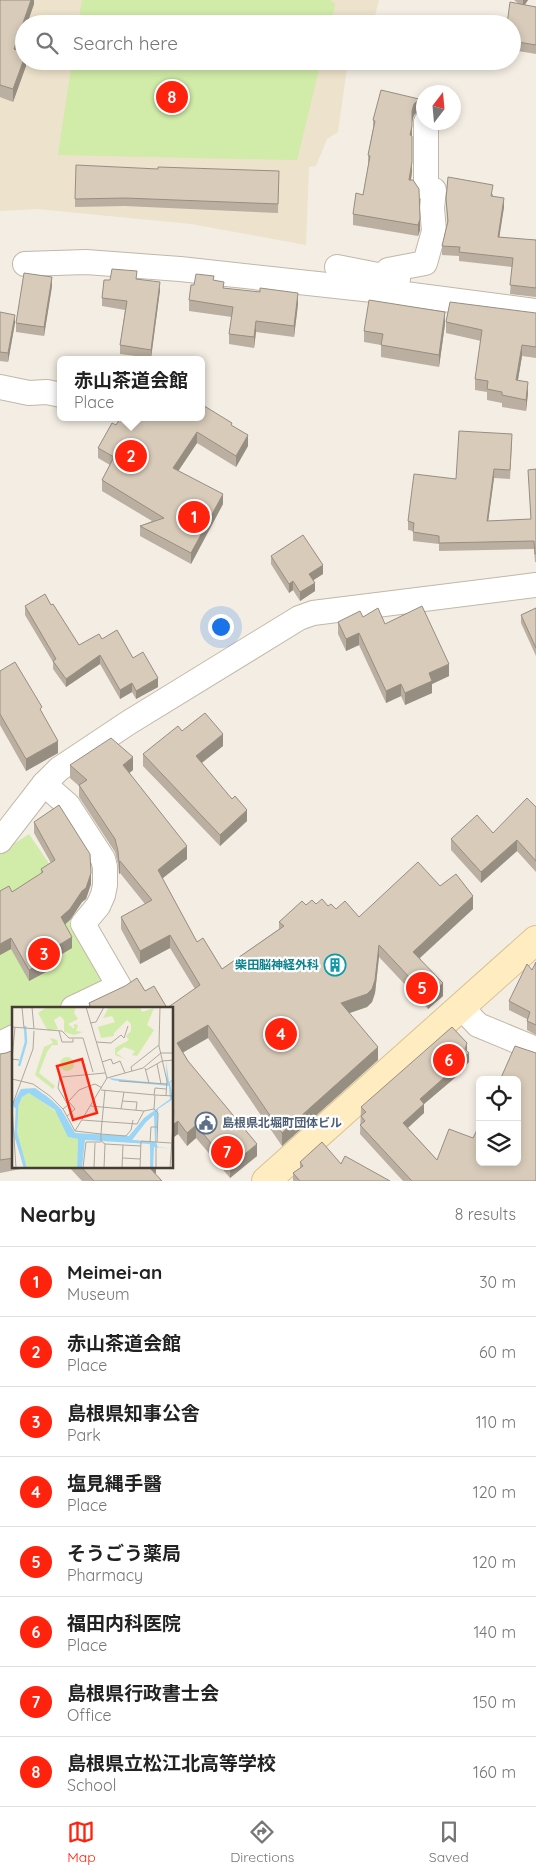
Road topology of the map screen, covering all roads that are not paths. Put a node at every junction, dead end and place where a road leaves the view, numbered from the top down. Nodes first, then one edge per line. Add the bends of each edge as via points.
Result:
1 (426, 130) edge
2 (25, 264) dead end
3 (337, 267) dead end
4 (383, 276) junction
5 (502, 307) junction
6 (536, 311) edge
7 (0, 387) edge
8 (57, 394) edge
9 (536, 585) edge
10 (44, 784) junction
11 (0, 841) edge
12 (536, 940) edge
13 (75, 1007) edge
14 (461, 1007) junction
15 (12, 1038) edge
16 (0, 1044) edge
17 (536, 1049) edge
18 (266, 1181) edge

1 - 4 street via 426,188 434,190 434,231 425,263 388,270
2 - 5 street via 86,262 180,269
3 - 4 street
4 - 5 street via 492,294
5 - 6 street
7 - 8 street
9 - 10 street via 313,613 299,618 128,722 59,769
10 - 11 street
10 - 13 street via 68,805 105,867 103,895 83,924 119,986
12 - 14 street
14 - 17 street via 478,1025
14 - 18 street
15 - 16 street

